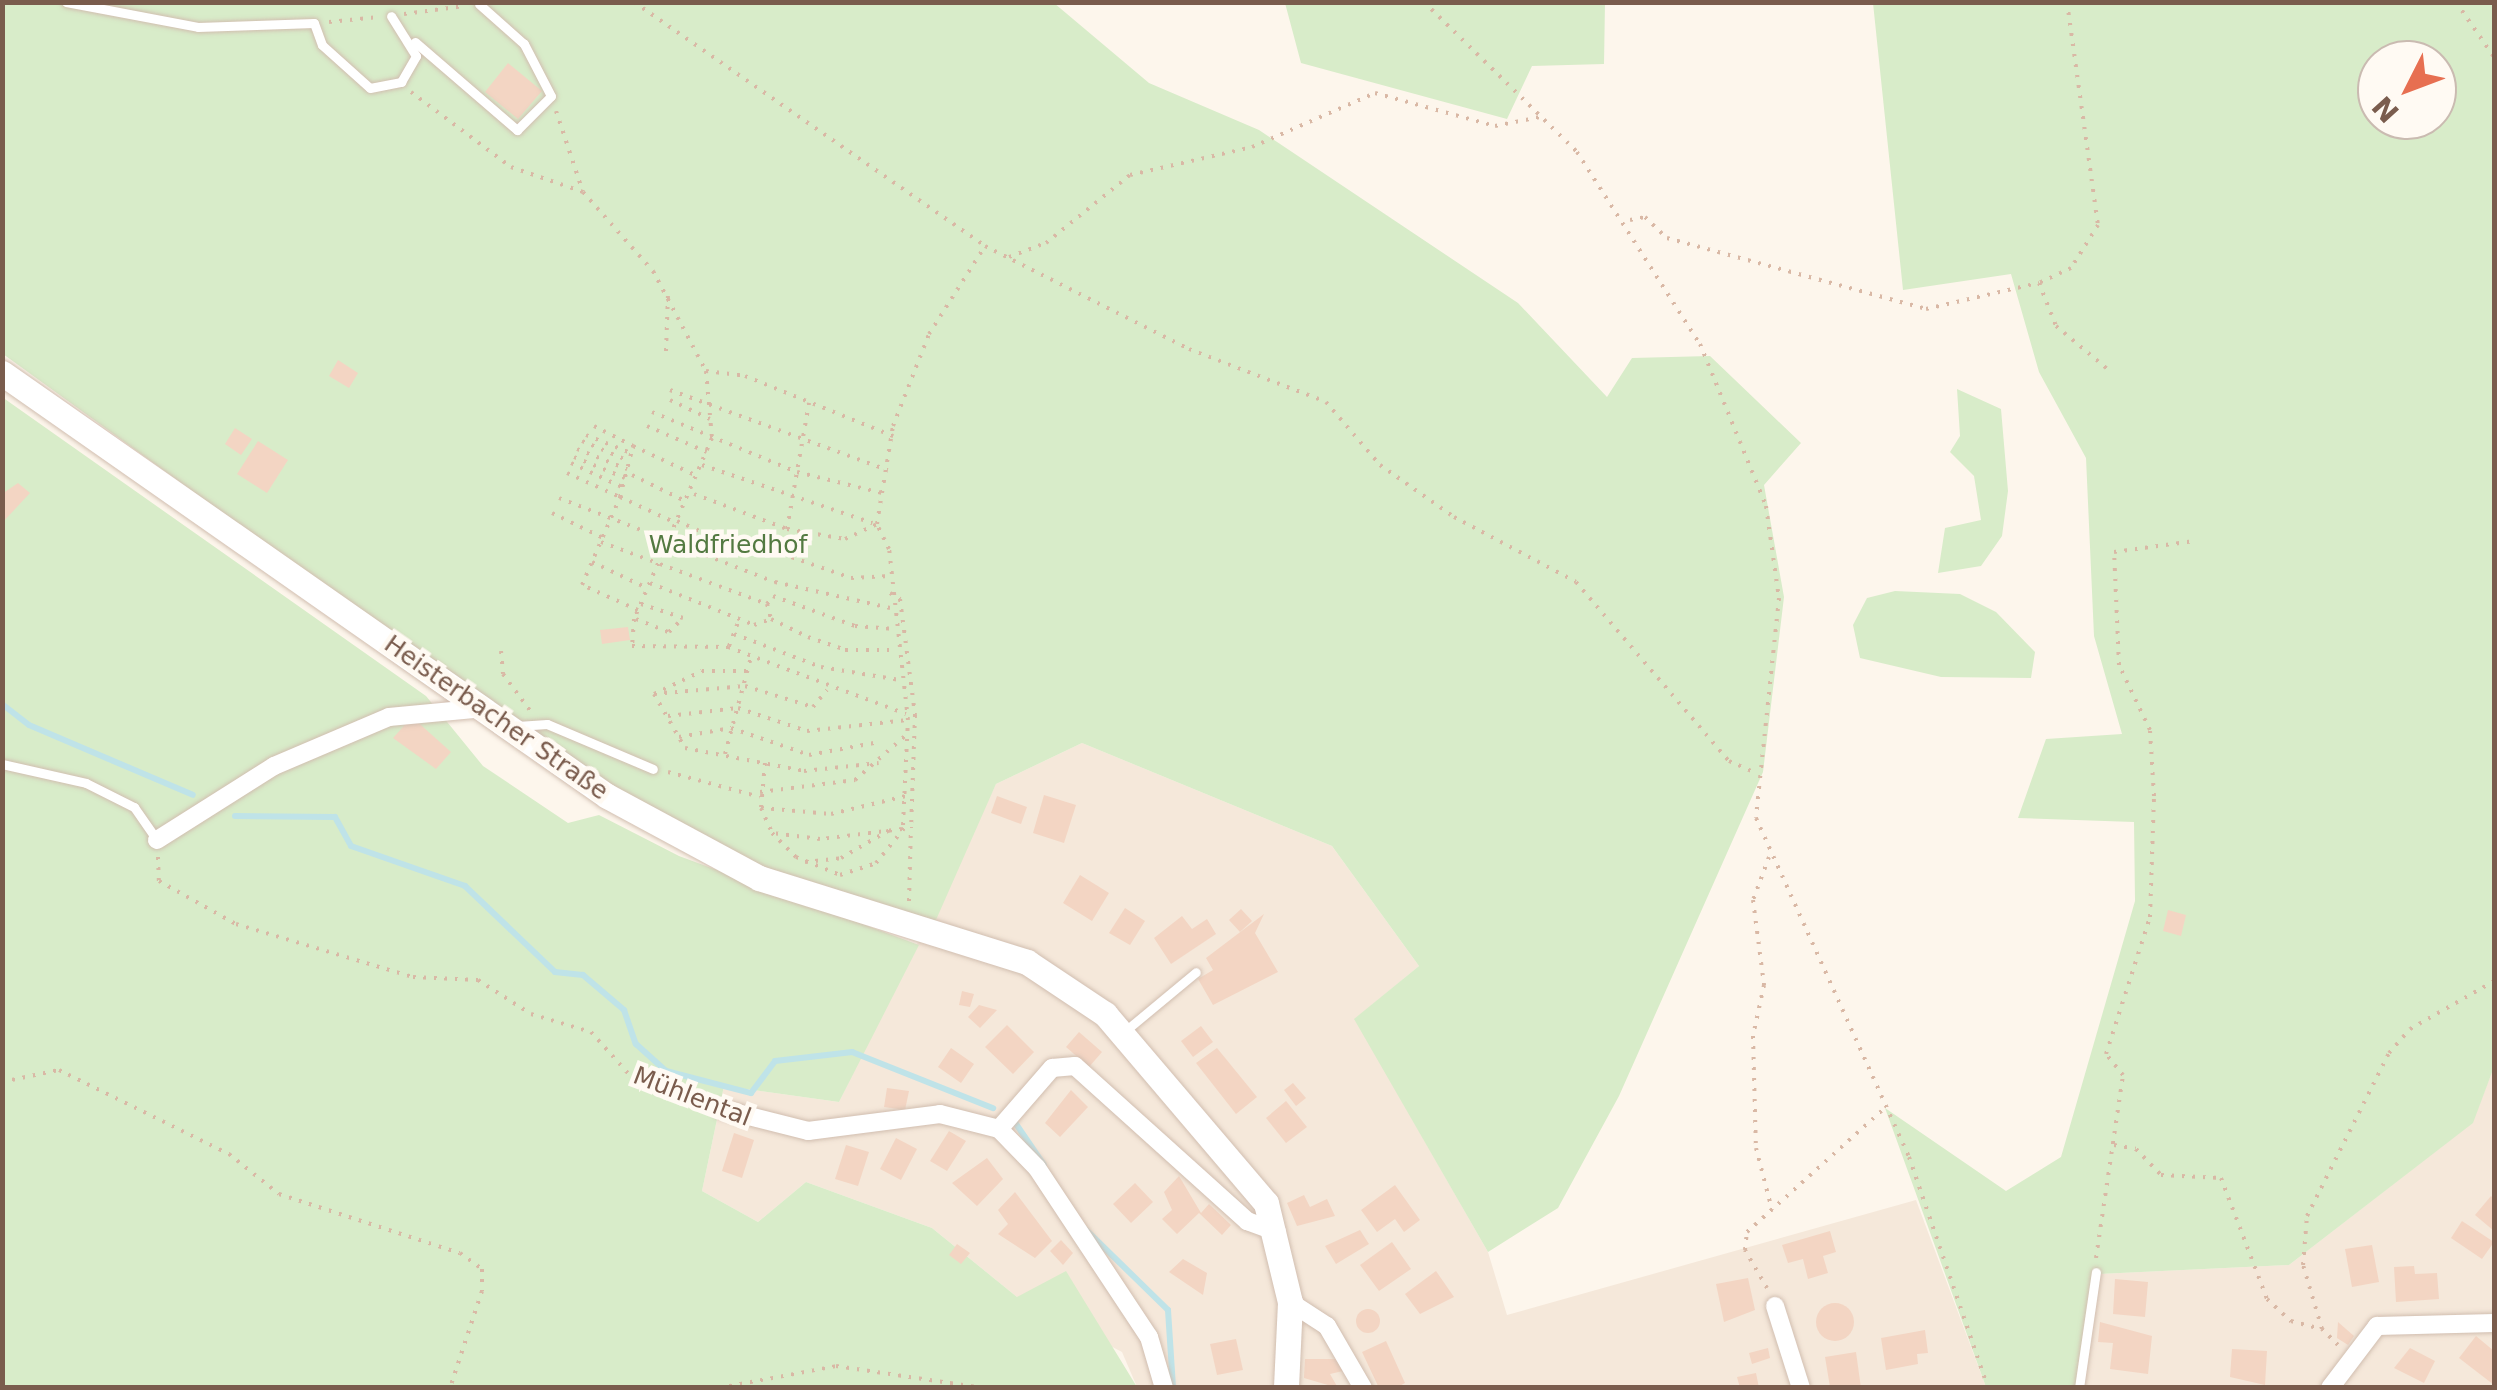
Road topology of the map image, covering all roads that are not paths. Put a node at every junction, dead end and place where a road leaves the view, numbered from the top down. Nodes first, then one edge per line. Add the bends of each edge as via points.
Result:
1 (66, 2) edge
2 (479, 4) edge
3 (391, 16) dead end
4 (414, 41) junction
5 (2, 373) edge
6 (474, 709) junction
7 (509, 734) junction
8 (2, 764) edge
9 (654, 768) road end
10 (157, 840) joint
11 (1196, 972) dead end
12 (1123, 1033) junction
13 (720, 1109) road end
14 (999, 1129) junction
15 (1278, 1232) junction
16 (2096, 1272) road end
17 (1290, 1302) junction
18 (1775, 1306) road end
19 (2494, 1323) edge
20 (1164, 1388) edge
21 (1286, 1388) edge
22 (1363, 1388) edge
23 (1800, 1388) edge
24 (2079, 1388) edge
25 (2330, 1388) edge

1 - 4 lane via 198,27 314,23 322,44 370,88 401,82
2 - 4 lane via 524,44 550,96 517,130
3 - 4 lane
5 - 6 main road, Heisterbacher Straße
6 - 7 main road, Heisterbacher Straße
6 - 10 street via 388,717 274,766
7 - 9 lane via 542,724
7 - 12 main road, Heisterbacher Straße via 759,878 1027,962
8 - 10 lane via 86,783 134,807
11 - 12 lane
12 - 15 main road, Heisterbacher Straße via 1252,1182
13 - 14 street, Mühlental via 808,1131 940,1114
14 - 15 street via 1052,1068 1075,1066 1248,1221
14 - 20 street via 1038,1168 1149,1337
15 - 17 main road, Heisterbacher Straße
16 - 24 lane
17 - 21 main road, Heisterbacher Straße
17 - 22 street via 1327,1326
18 - 23 street
19 - 25 street via 2377,1326 2348,1355

